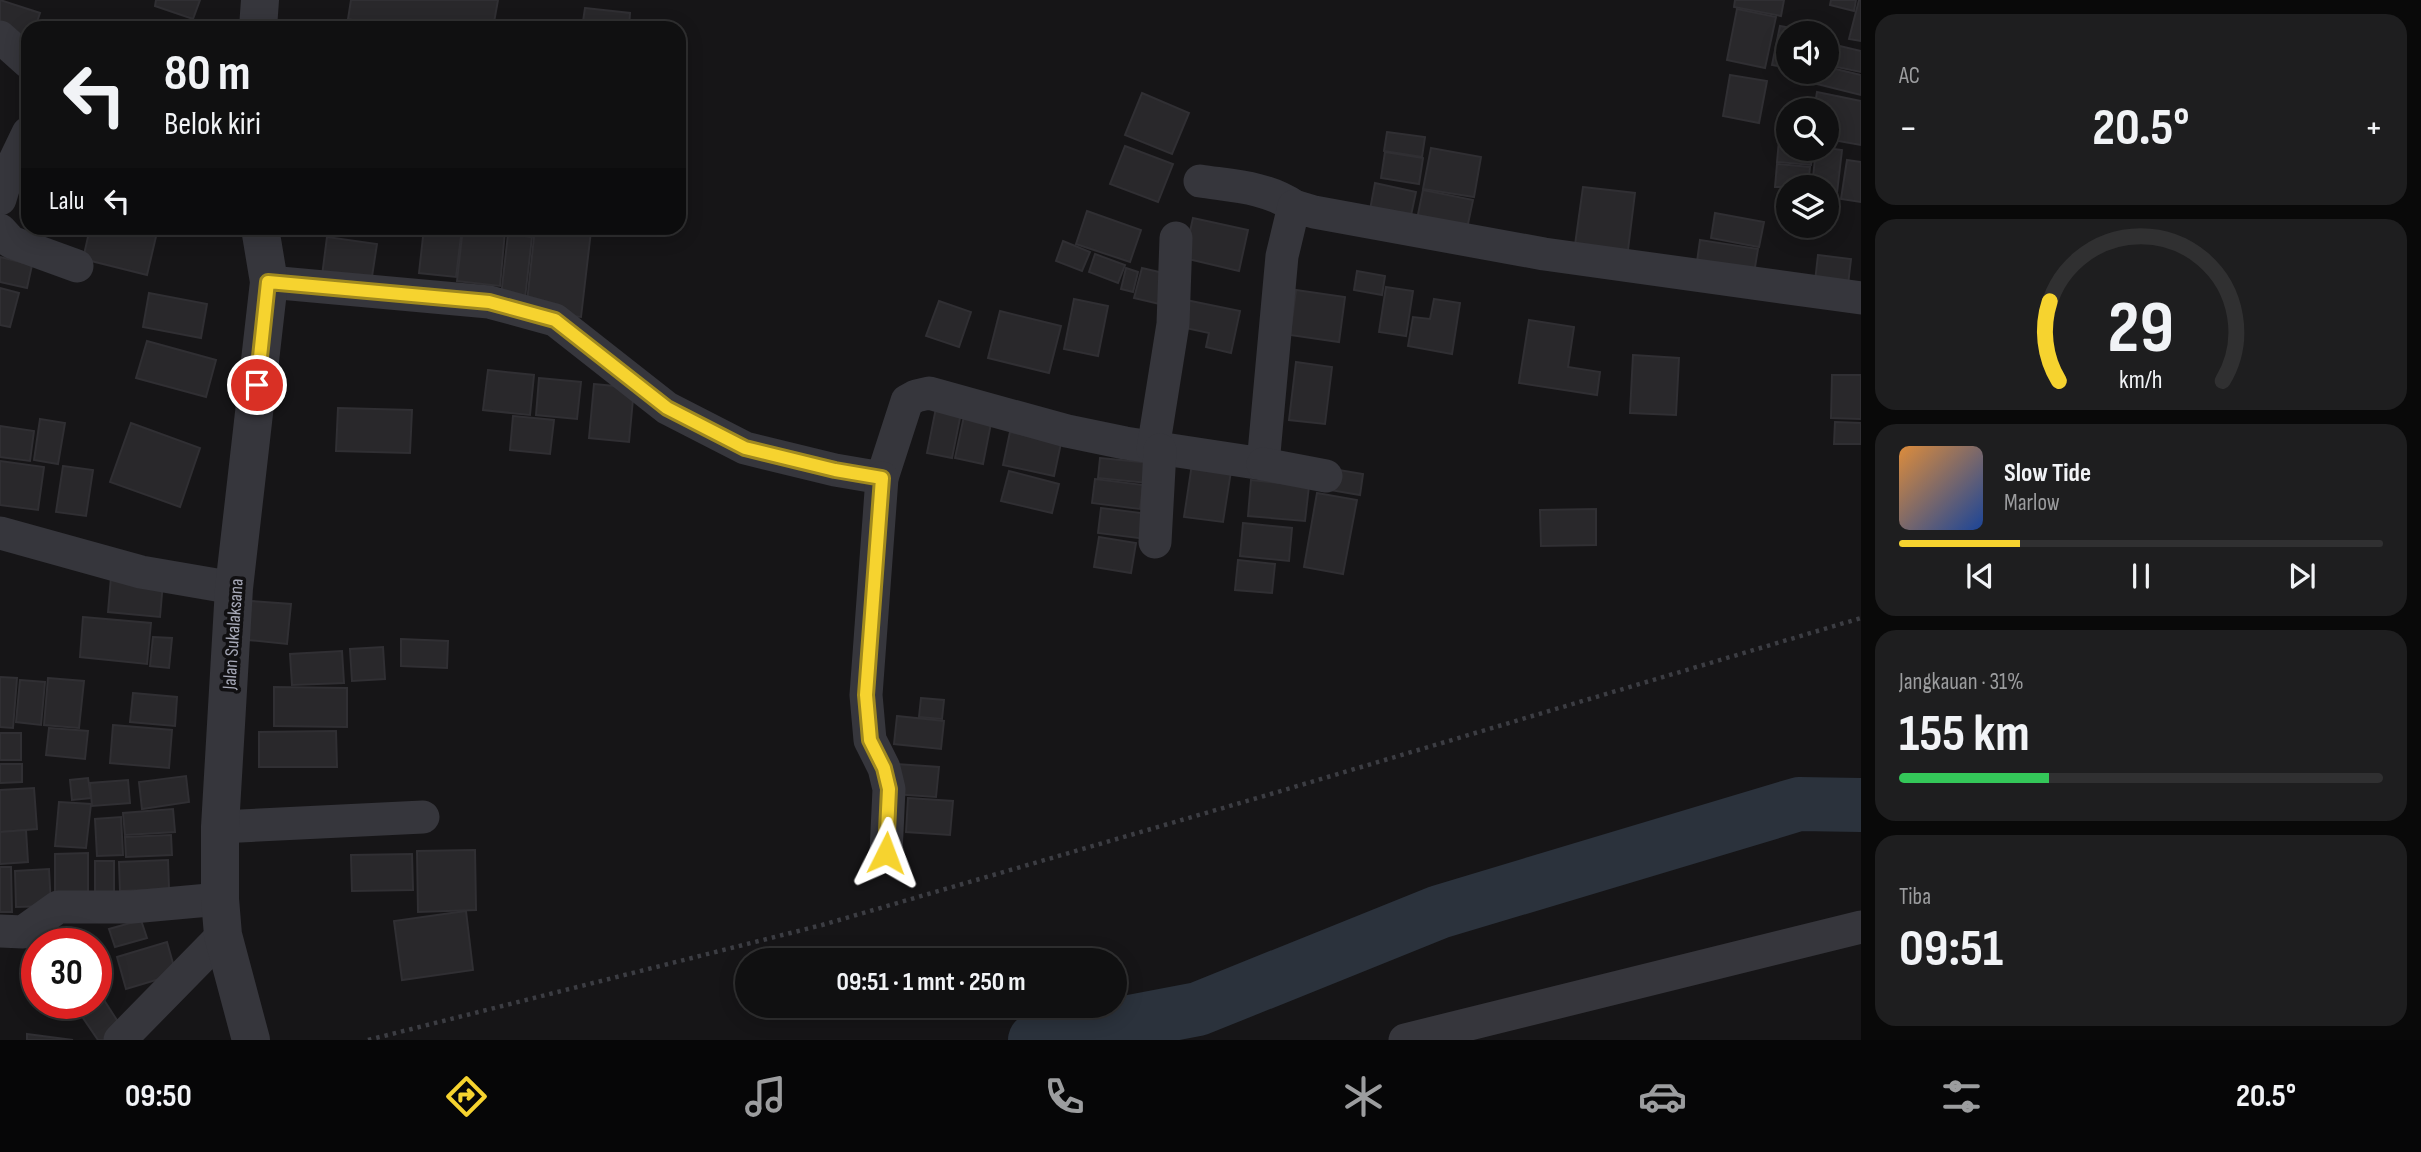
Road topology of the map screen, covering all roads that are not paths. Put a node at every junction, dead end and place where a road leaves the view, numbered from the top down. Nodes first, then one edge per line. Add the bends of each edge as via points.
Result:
1 (260, 0) edge
2 (258, 21) edge
3 (0, 37) edge
4 (21, 56) edge
5 (21, 148) edge
6 (1200, 181) dead end
7 (0, 199) edge
8 (1294, 206) junction
9 (0, 230) edge
10 (261, 235) edge
11 (1176, 238) dead end
12 (77, 266) dead end
13 (268, 282) junction
14 (1861, 298) edge
15 (1156, 449) junction
16 (1262, 464) junction
17 (1326, 476) dead end
18 (882, 478) junction
19 (0, 533) edge
20 (1155, 542) dead end
21 (234, 588) junction
22 (423, 817) dead end
23 (220, 827) junction
24 (886, 853) dead end
25 (222, 917) junction
26 (1861, 927) edge
27 (0, 930) edge
28 (120, 1040) edge
29 (251, 1040) edge
30 (1405, 1040) edge

1 - 2 street
3 - 4 street
5 - 7 street
6 - 8 street via 1257,189
8 - 14 street via 1544,254
8 - 16 street via 1280,276
9 - 12 street via 11,242
10 - 13 street, Jalan Sukalaksana
11 - 15 street via 1173,324
13 - 18 street via 489,302 555,320 667,408 745,448
13 - 21 street, Jalan Sukalaksana
15 - 16 street
15 - 18 street via 1068,431 929,393 907,401
15 - 20 street
16 - 17 street
18 - 24 street via 866,695 870,740 889,789
19 - 21 street via 141,572
21 - 23 street, Jalan Sukalaksana
22 - 23 street
23 - 25 street, Jalan Sukalaksana
25 - 27 street via 132,907 58,907 23,932
25 - 28 street
25 - 29 street, Jalan Sukalaksana
26 - 30 street

